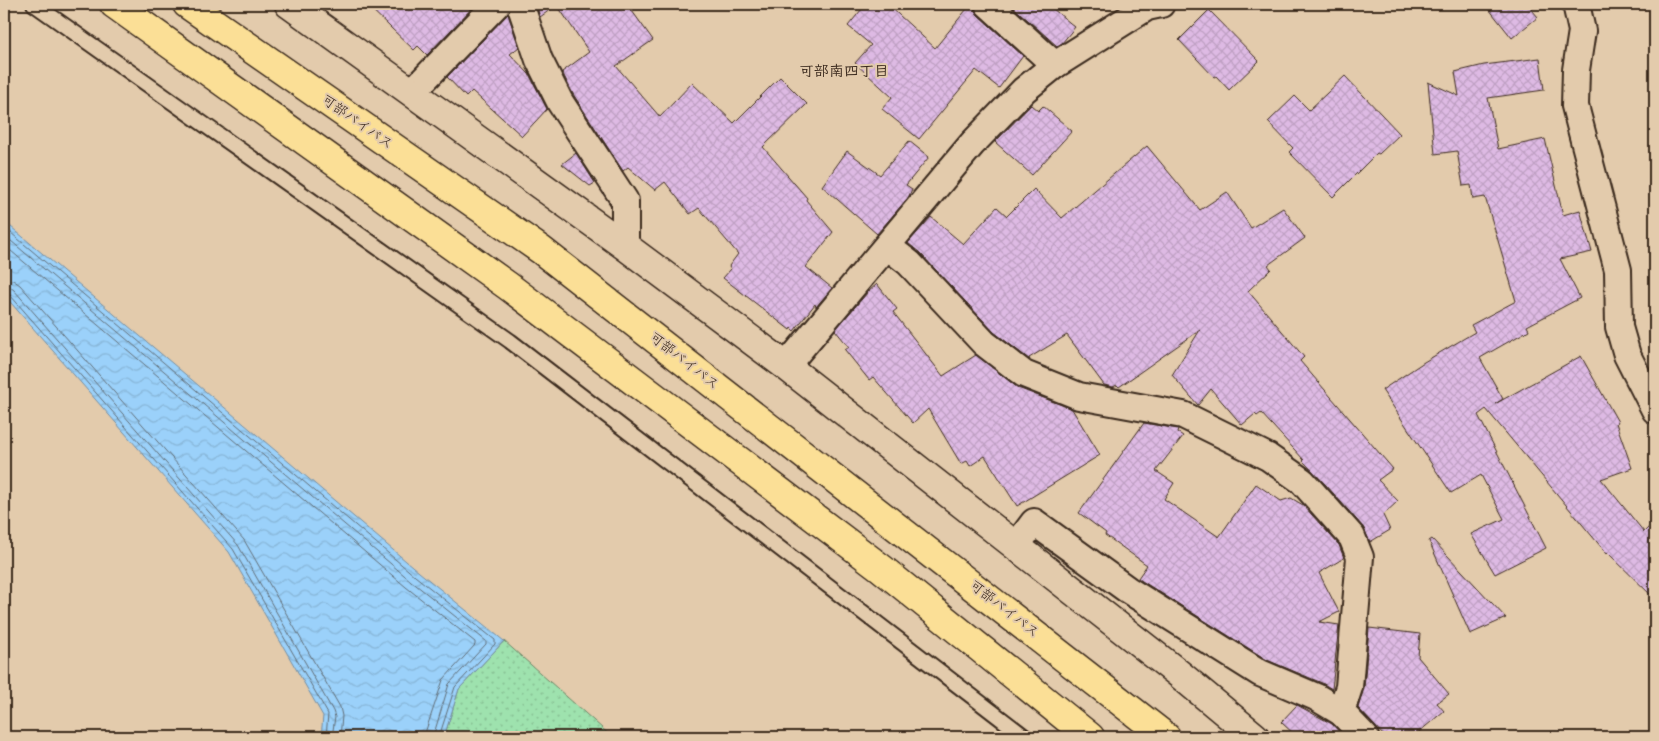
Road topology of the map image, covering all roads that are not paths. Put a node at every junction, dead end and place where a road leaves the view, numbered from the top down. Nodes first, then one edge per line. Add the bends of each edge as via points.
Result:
1 (34, 4) edge
2 (114, 4) edge
3 (187, 4) edge
4 (289, 4) edge
5 (497, 4) edge
6 (520, 4) edge
7 (988, 4) edge
8 (1576, 4) edge
9 (1151, 5) edge
10 (1055, 65) junction
11 (412, 92) junction
12 (625, 246) junction
13 (887, 246) junction
14 (786, 366) junction
15 (1655, 410) edge
16 (1016, 546) junction
17 (1128, 590) junction
18 (1104, 615) junction
19 (1341, 712) junction
20 (1026, 737) edge
21 (1090, 737) edge
22 (1166, 737) edge
23 (1255, 737) edge
24 (1365, 737) edge

1 - 20 lane via 510,341
2 - 21 highway via 508,286 881,568
3 - 22 highway, 可部バイパス via 541,250
4 - 11 street
5 - 11 street
6 - 12 street via 539,60 560,102 625,201
7 - 10 street
8 - 15 street via 1582,31 1575,106 1618,270 1619,327 1627,355
9 - 10 street
10 - 13 street via 1024,90 972,144
11 - 12 street
12 - 14 street
13 - 14 street
13 - 19 street via 909,263 984,343 1024,374 1079,396 1182,415 1268,457 1302,480 1352,537 1360,557 1349,687
14 - 16 street
16 - 17 street via 1034,522
16 - 18 street
17 - 18 street
17 - 19 street via 1260,672
18 - 23 street
19 - 24 street

